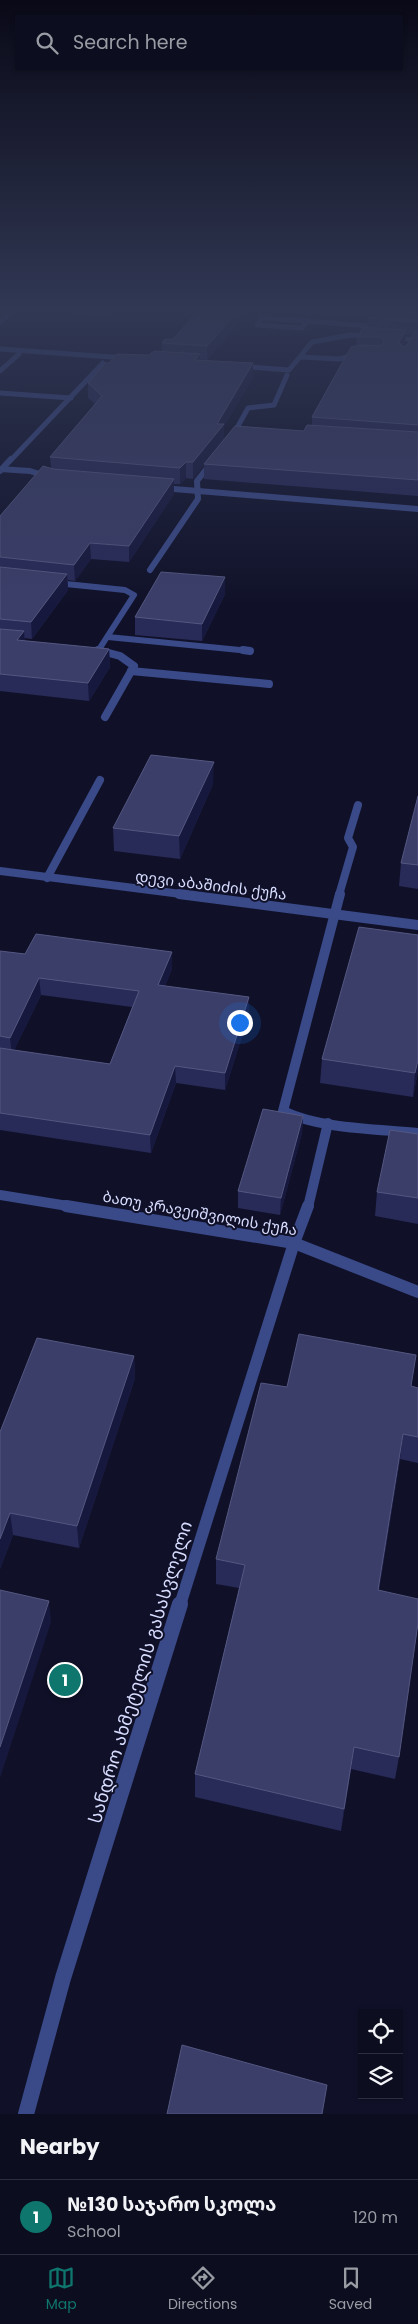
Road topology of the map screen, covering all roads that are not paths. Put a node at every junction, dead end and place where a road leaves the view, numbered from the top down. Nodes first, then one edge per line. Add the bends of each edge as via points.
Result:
1 (60, 410) edge
2 (247, 410) edge
3 (237, 430) junction
4 (246, 431) edge
5 (225, 445) edge
6 (214, 459) edge
7 (1, 470) edge
8 (54, 479) edge
9 (150, 487) edge
10 (198, 491) junction
11 (418, 509) edge
12 (150, 570) dead end
13 (48, 582) edge
14 (108, 637) junction
15 (89, 650) edge
16 (98, 651) junction
17 (250, 651) dead end
18 (131, 671) junction
19 (269, 684) dead end
20 (104, 717) dead end
21 (100, 780) dead end
22 (358, 805) dead end
23 (0, 872) edge
24 (47, 878) junction
25 (334, 914) junction
26 (418, 925) edge
27 (328, 1123) junction
28 (418, 1133) edge
29 (0, 1195) edge
30 (294, 1243) junction
31 (418, 1292) edge
32 (26, 2114) edge

1 - 7 street
2 - 3 street
3 - 4 street
3 - 5 street
6 - 10 street via 197,481
7 - 8 street via 30,471
9 - 10 street
10 - 11 street
10 - 12 street via 198,499
13 - 14 street via 132,592 132,598
14 - 16 street
14 - 17 street
15 - 16 street
16 - 18 street via 120,656 134,666
18 - 19 street
18 - 20 street
21 - 24 street
22 - 25 street via 348,838 353,847
23 - 24 street, დევი აბაშიძის ქუჩა
24 - 25 street, დევი აბაშიძის ქუჩა
25 - 26 street, დევი აბაშიძის ქუჩა
25 - 27 street via 283,1112
27 - 28 street
27 - 30 street, სანდრო ახმეტელის გასასვლელი via 307,1210
29 - 30 street, ბათუ კრავეიშვილის ქუჩა
30 - 31 street, ბათუ კრავეიშვილის ქუჩა
30 - 32 street, სანდრო ახმეტელის გასასვლელი via 66,1969

